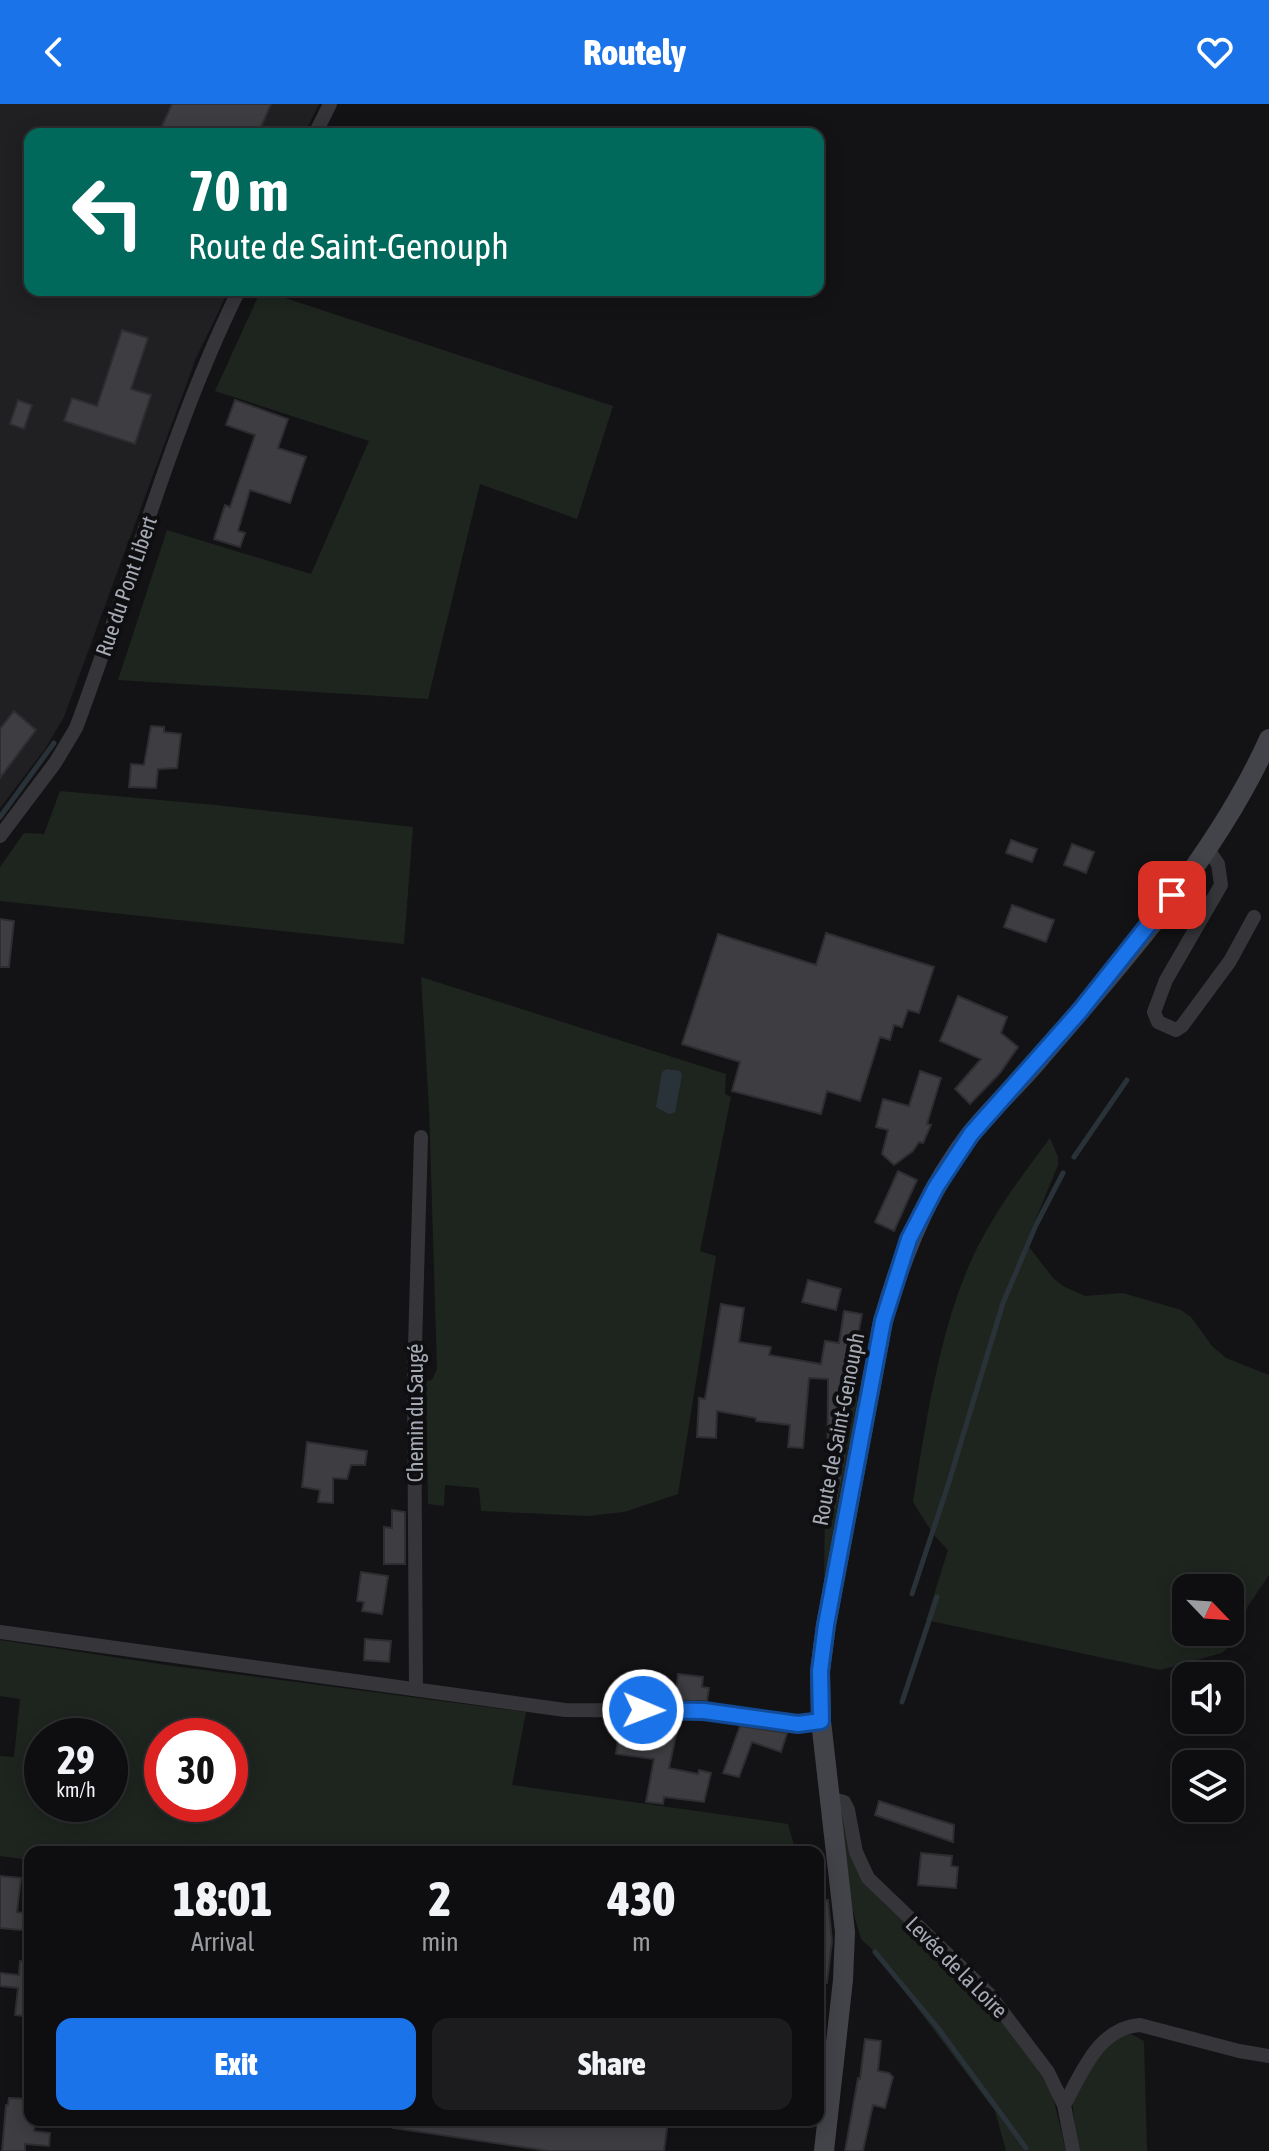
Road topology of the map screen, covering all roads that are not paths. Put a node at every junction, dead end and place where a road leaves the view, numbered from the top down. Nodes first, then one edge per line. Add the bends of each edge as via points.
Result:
1 (330, 104) edge
2 (318, 128) edge
3 (236, 296) edge
4 (1269, 739) edge
5 (0, 836) edge
6 (1207, 848) junction
7 (1254, 917) dead end
8 (421, 1137) dead end
9 (0, 1632) edge
10 (416, 1689) junction
11 (821, 1721) junction
12 (829, 1798) junction
13 (1269, 2056) edge
14 (1064, 2105) junction
15 (824, 2151) edge
16 (1073, 2151) edge

1 - 2 street
3 - 5 street, Rue du Pont Libert via 173,444 76,728
4 - 6 street, Route de Saint-Genouph
6 - 7 street via 1218,864 1221,885 1166,980 1155,1008 1158,1022 1176,1030 1182,1026 1237,950
6 - 11 street, Route de Saint-Genouph via 1080,1011 971,1134 909,1239 883,1321 826,1625
8 - 10 street, Chemin du Saugé via 414,1381
9 - 10 street
10 - 11 street via 565,1710 704,1711 798,1724
11 - 12 street, Route de Saint-Genouph
12 - 14 street, Levée de la Loire via 844,1802 848,1810 856,1852 868,1878 989,1994 1048,2072
12 - 15 street, Route de Saint-Genouph via 845,1932
13 - 14 street via 1129,2026 1103,2041
14 - 16 street, Levée de la Loire

